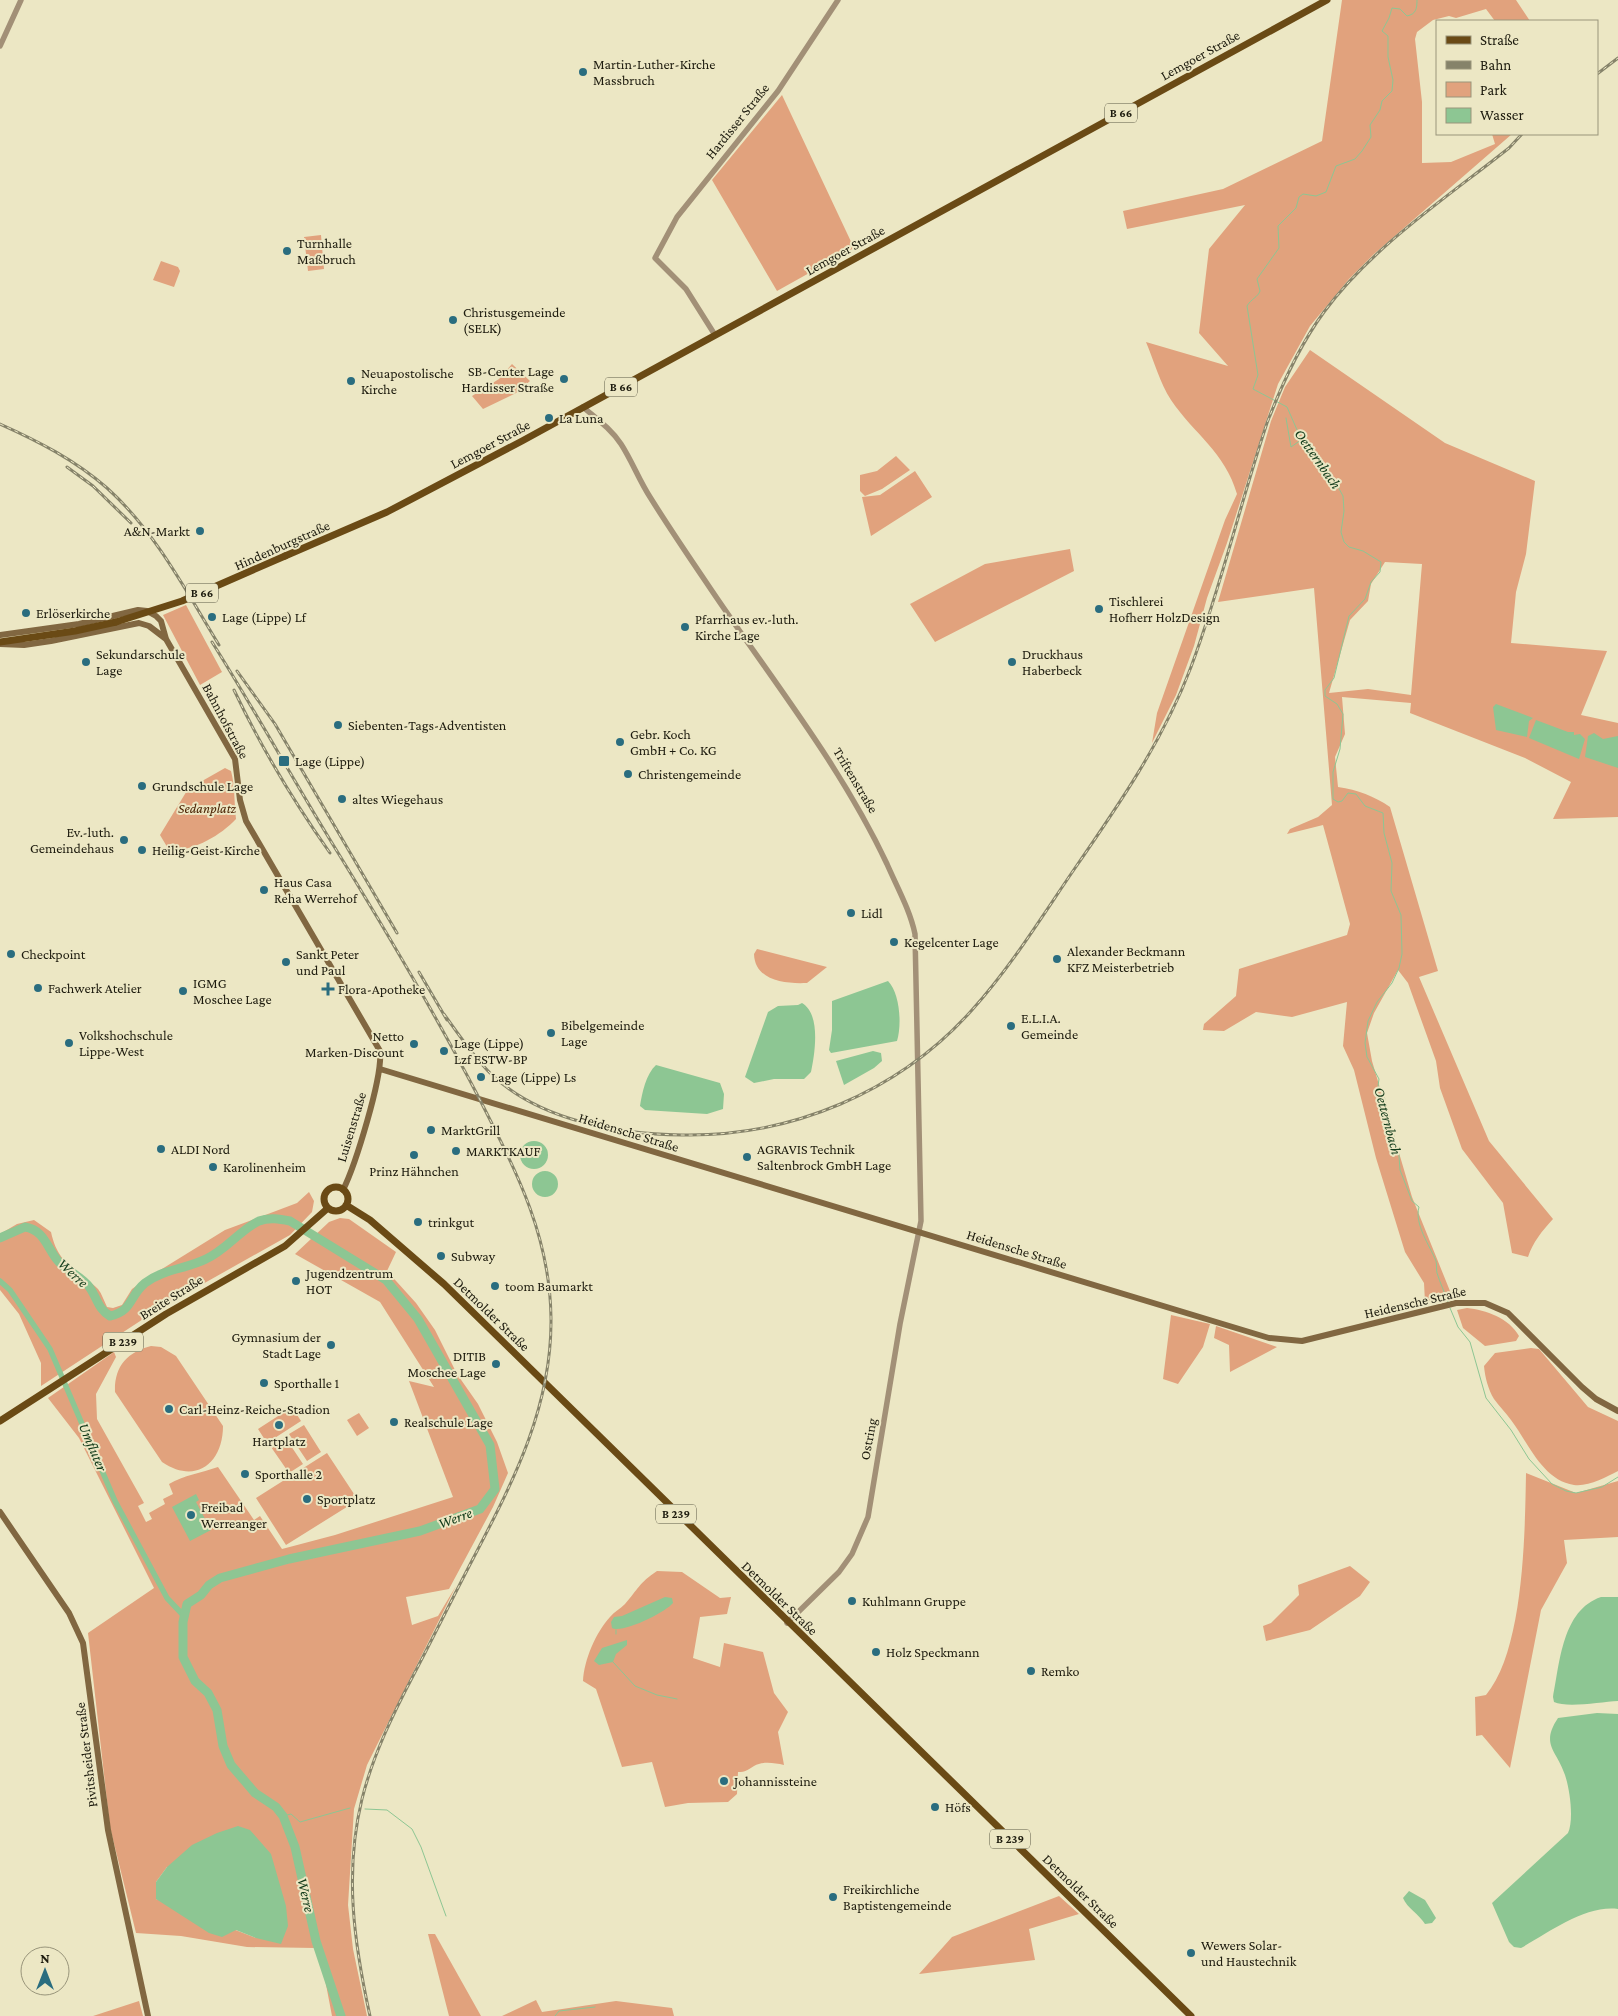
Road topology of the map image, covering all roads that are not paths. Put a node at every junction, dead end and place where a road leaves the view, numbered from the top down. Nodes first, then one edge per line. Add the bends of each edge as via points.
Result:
1 (21, 0) edge
2 (838, 0) edge
3 (1327, 0) edge
4 (0, 46) edge
5 (715, 335) junction
6 (583, 407) junction
7 (374, 518) joint
8 (161, 631) junction
9 (0, 635) edge
10 (0, 642) edge
11 (380, 1069) junction
12 (343, 1190) junction
13 (346, 1205) junction
14 (328, 1208) junction
15 (917, 1233) junction
16 (1618, 1411) edge
17 (0, 1421) edge
18 (0, 1512) edge
19 (787, 1623) junction
20 (148, 2016) edge
21 (1191, 2016) edge

1 - 4 street
2 - 5 street, Hardisser Straße via 778,91 677,217 656,258 686,289
3 - 5 main road, Lemgoer Straße / B 66
5 - 6 main road, Lemgoer Straße / B 66
6 - 7 main road, Lemgoer Straße / B 66
6 - 15 street, Triftenstraße via 621,445 665,520 829,758 864,817 911,918 915,934 922,1199
7 - 10 main road, Hindenburgstraße / B 66, bridge via 182,601 116,622
8 - 9 main road, Bahnhofstraße via 156,616 142,610 56,628
8 - 10 main road, Hindenburgstraße via 132,624 24,645
8 - 11 main road, Bahnhofstraße via 235,759 246,821 378,1046
11 - 12 main road, Luisenstraße
11 - 15 main road, Heidensche Straße
12 - 13 main road via 347,1197
12 - 14 main road via 334,1188 326,1192 324,1202
13 - 14 main road via 336,1211
13 - 19 main road, Detmolder Straße / B 239 via 370,1220 444,1284
14 - 17 main road, Breite Straße / B 239 via 285,1246 166,1314
15 - 16 main road, Heidensche Straße via 1282,1341 1314,1339 1456,1303 1485,1303 1508,1313 1596,1399
15 - 19 street, Ostring via 868,1517 852,1554 840,1572
18 - 20 main road, Pivitsheider Straße via 69,1613 83,1643 108,1830
19 - 21 main road, Detmolder Straße / B 239

